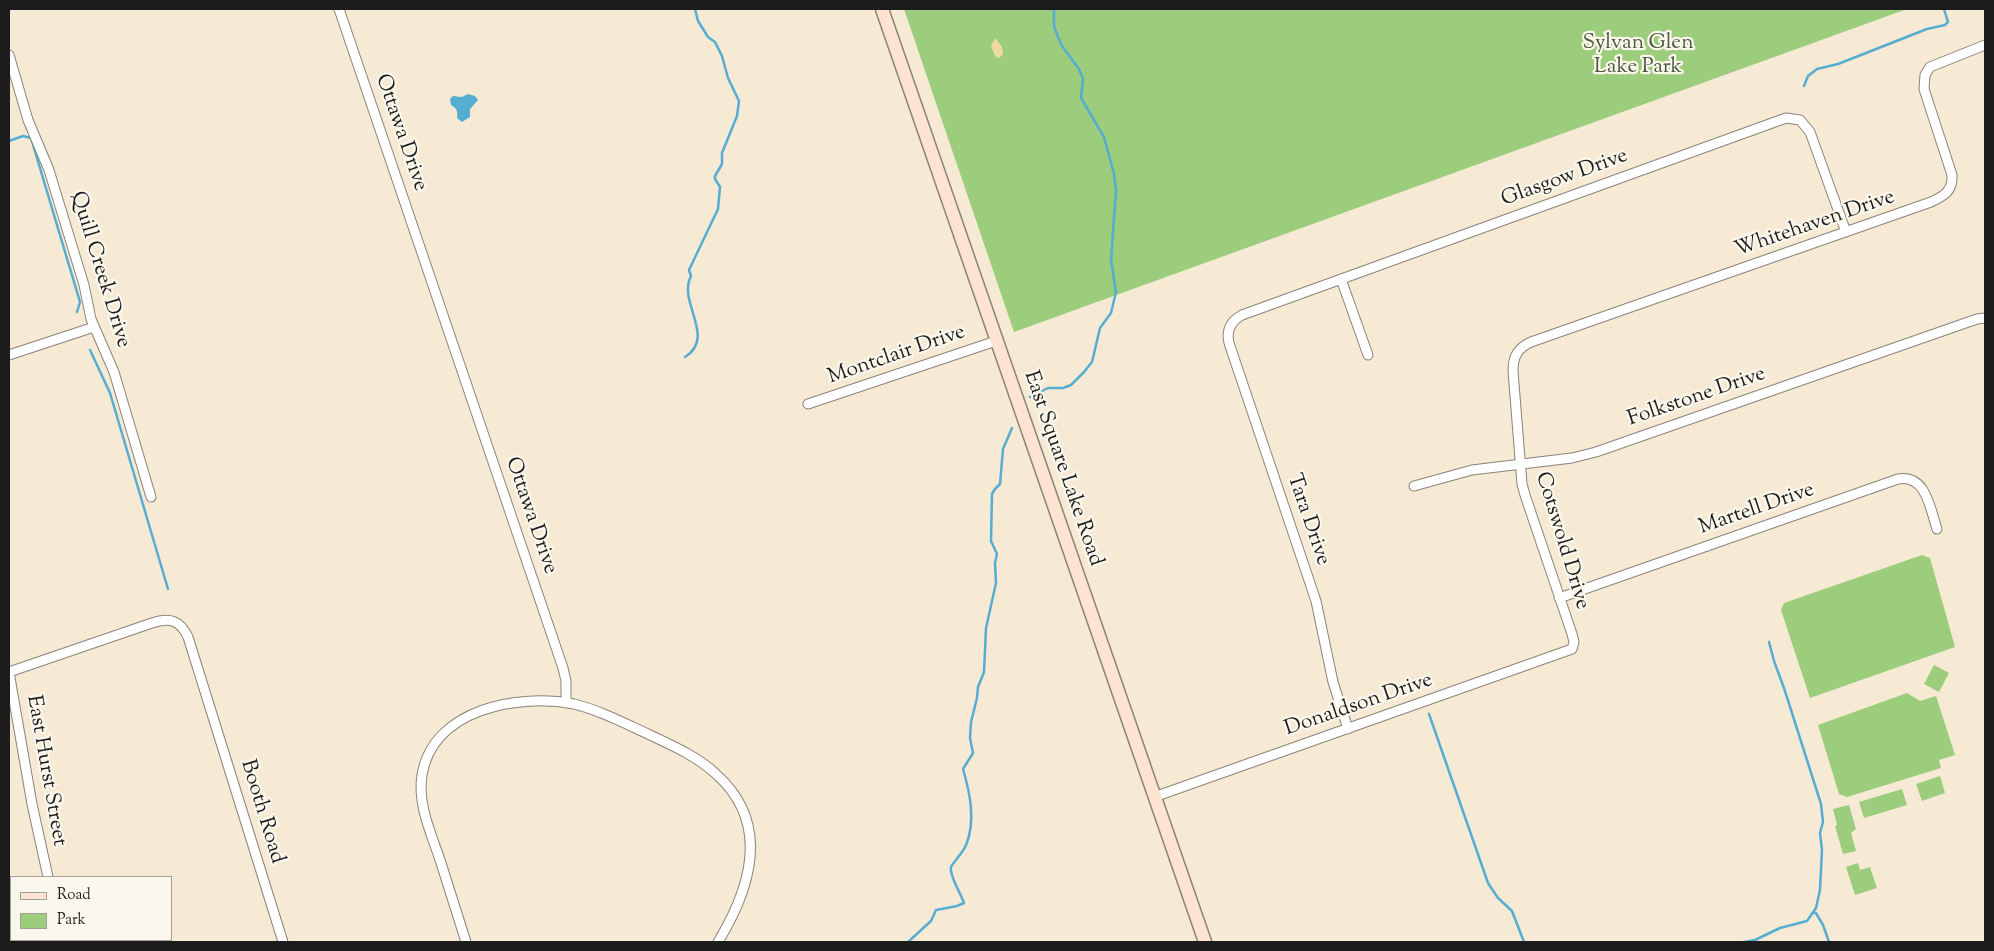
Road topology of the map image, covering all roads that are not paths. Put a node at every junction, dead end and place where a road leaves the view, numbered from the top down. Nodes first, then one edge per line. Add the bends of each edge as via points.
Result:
1 (339, 9) edge
2 (882, 9) edge
3 (1985, 45) edge
4 (9, 55) edge
5 (1846, 232) junction
6 (1341, 279) junction
7 (1985, 318) edge
8 (1230, 324) joint
9 (94, 327) junction
10 (996, 342) junction
11 (9, 355) edge
12 (1368, 355) dead end
13 (1514, 357) joint
14 (808, 404) dead end
15 (1521, 464) junction
16 (1414, 486) dead end
17 (151, 497) dead end
18 (1937, 529) dead end
19 (1559, 598) junction
20 (1574, 646) joint
21 (9, 672) edge
22 (566, 703) junction
23 (1348, 729) junction
24 (1154, 797) junction
25 (48, 876) edge
26 (283, 942) edge
27 (466, 942) edge
28 (718, 942) edge
29 (1205, 942) edge

1 - 22 street, Ottawa Drive via 563,668
2 - 10 main road, East Square Lake Road
3 - 5 street, Whitehaven Drive via 1934,64 1923,79 1952,175 1949,191 1931,202
4 - 9 street, Quill Creek Drive via 30,125 49,170
5 - 6 street, Glasgow Drive via 1810,132 1800,120 1786,118
5 - 13 street, Whitehaven Drive via 1531,342
6 - 8 street, Glasgow Drive via 1242,314
6 - 12 street
7 - 15 street, Folkstone Drive via 1977,318 1596,452
8 - 23 street, Tara Drive via 1229,343 1316,601 1333,682
9 - 11 street
9 - 17 street, Quill Creek Drive via 114,372
10 - 14 street, Montclair Drive
10 - 24 main road, East Square Lake Road
13 - 15 street, Cotswold Drive
15 - 16 street, Folkstone Drive via 1472,470
15 - 19 street, Cotswold Drive via 1525,495
18 - 19 street, Martell Drive via 1922,487 1914,480 1898,479
19 - 20 street, Cotswold Drive
20 - 23 street, Donaldson Drive via 1565,652
21 - 25 street, East Hurst Street
21 - 26 street, Booth Road via 152,623 170,619 179,624 186,632 206,693
22 - 27 street via 518,702 472,715 453,724 439,736 426,758 421,784 424,808
22 - 28 street via 584,707 672,745 709,767 735,796 748,826 750,867 742,895
23 - 24 street, Donaldson Drive
24 - 29 main road, East Square Lake Road

